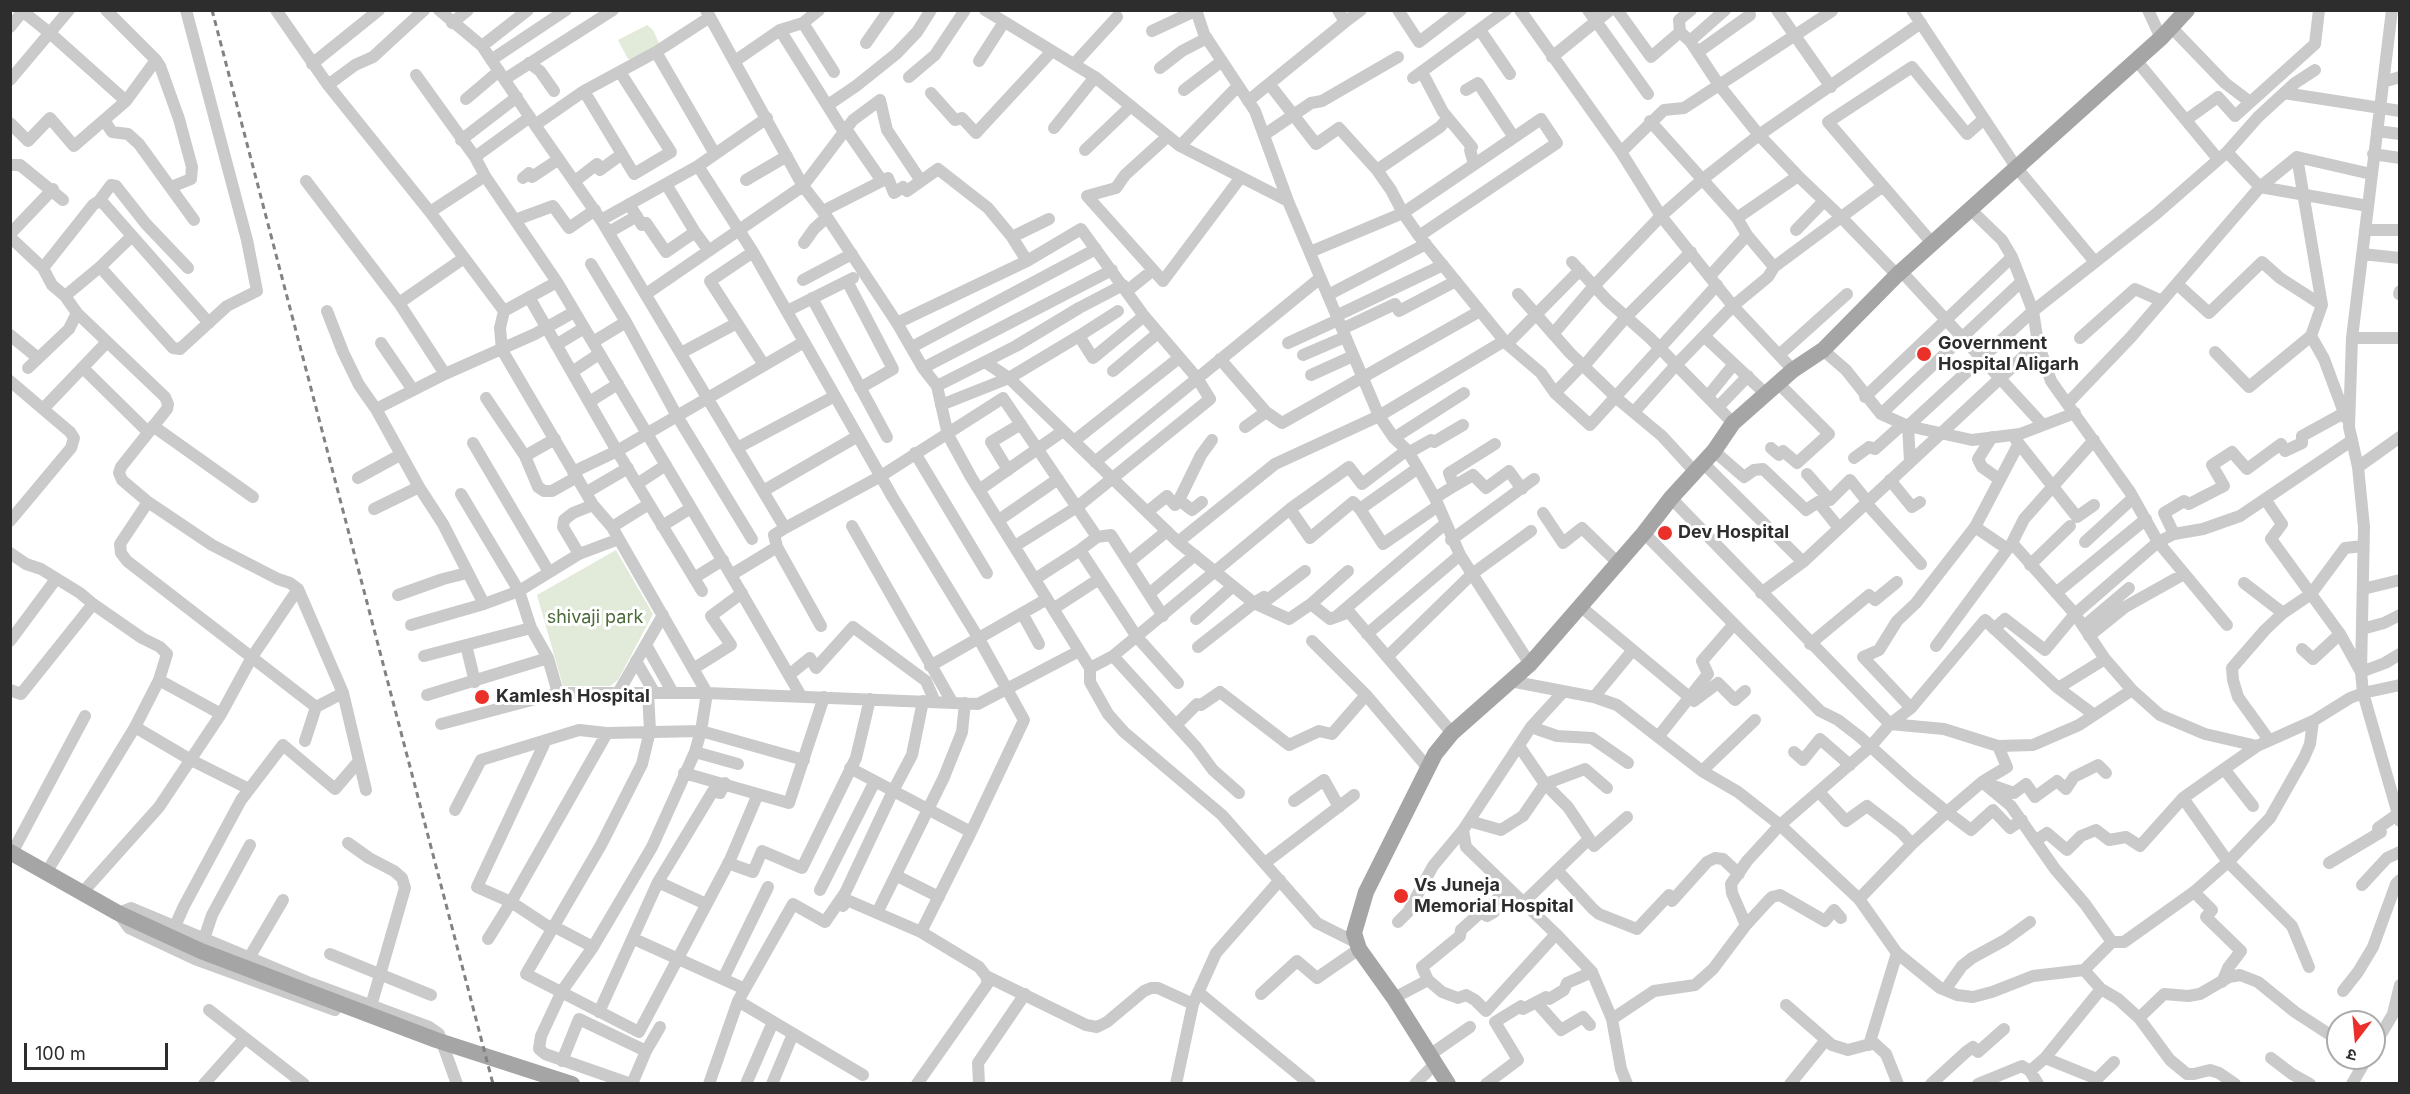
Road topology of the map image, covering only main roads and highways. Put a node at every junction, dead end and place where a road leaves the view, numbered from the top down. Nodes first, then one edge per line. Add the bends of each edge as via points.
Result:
1 (2187, 10) edge
2 (11, 852) edge
3 (572, 1083) edge
4 (1448, 1083) edge

1 - 4 main road via 1899,273 1823,350 1793,370 1733,423 1530,664 1452,733 1435,754 1366,892 1354,933 1358,946
2 - 3 main road via 118,913 251,970 439,1042

